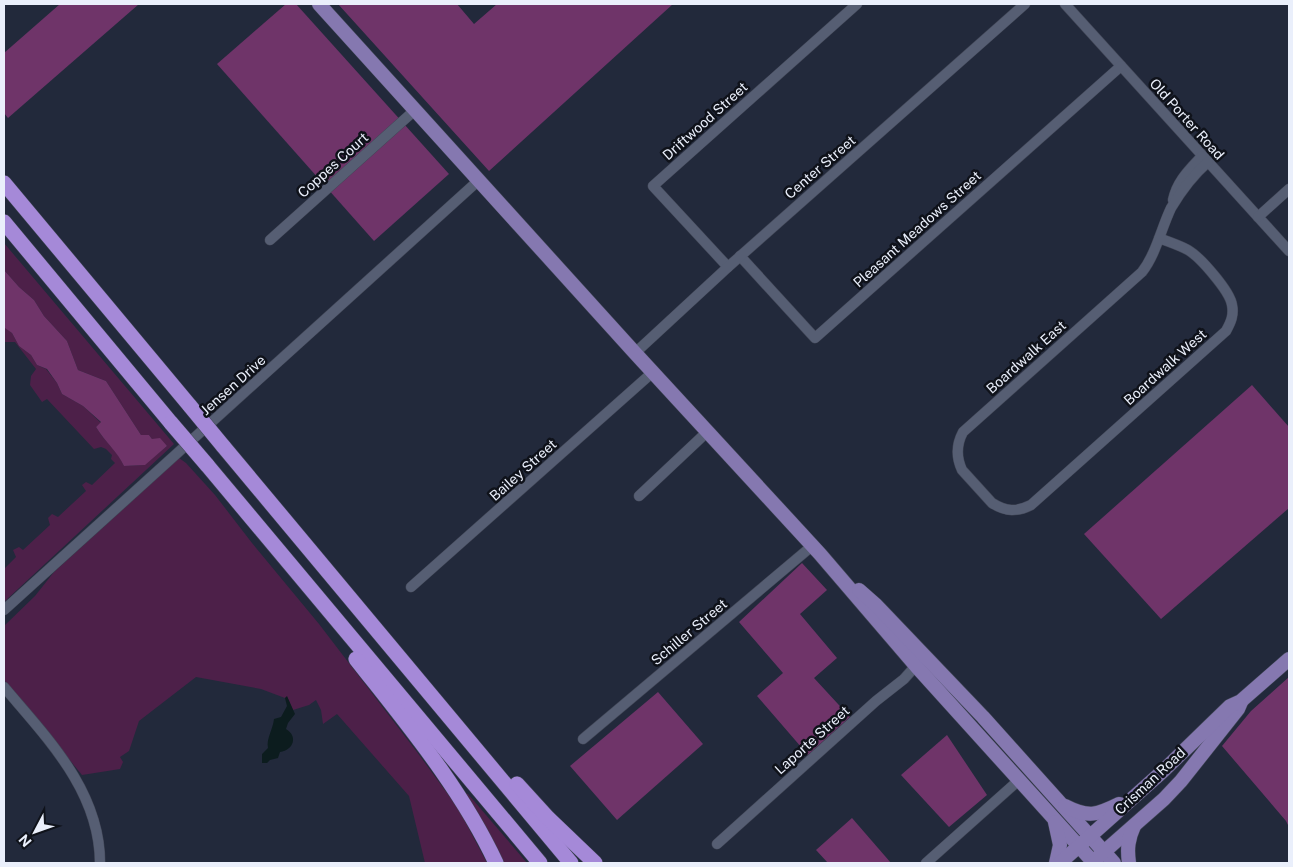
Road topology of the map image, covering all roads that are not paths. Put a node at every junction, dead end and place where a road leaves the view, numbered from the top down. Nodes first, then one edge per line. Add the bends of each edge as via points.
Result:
1 (319, 4) edge
2 (857, 4) edge
3 (1025, 4) edge
4 (1065, 4) edge
5 (1121, 66) junction
6 (415, 110) junction
7 (1205, 159) junction
8 (479, 180) junction
9 (4, 183) edge
10 (1289, 189) edge
11 (1258, 217) junction
12 (4, 222) edge
13 (1159, 238) junction
14 (270, 240) dead end
15 (1289, 251) edge
16 (740, 256) junction
17 (728, 266) junction
18 (634, 353) junction
19 (653, 372) junction
20 (708, 432) junction
21 (220, 481) junction
22 (639, 496) dead end
23 (1023, 509) joint
24 (816, 550) junction
25 (411, 588) dead end
26 (4, 610) edge
27 (1289, 659) edge
28 (920, 661) junction
29 (409, 669) junction
30 (4, 687) edge
31 (1241, 701) junction
32 (582, 739) dead end
33 (1019, 780) junction
34 (1136, 796) junction
35 (1060, 803) junction
36 (1054, 819) junction
37 (1135, 824) junction
38 (1090, 836) junction
39 (717, 844) dead end
40 (1079, 847) junction
41 (1103, 852) junction
42 (100, 863) edge
43 (496, 863) edge
44 (540, 863) edge
45 (571, 863) edge
46 (595, 863) edge
47 (926, 863) edge
48 (1056, 863) edge
49 (1060, 863) edge
50 (1092, 863) edge
51 (1114, 863) edge
52 (1129, 863) edge

1 - 6 main road
2 - 17 street, Driftwood Street via 653,186
3 - 16 street, Center Street
4 - 5 street, Old Porter Road
5 - 7 street, Old Porter Road
5 - 16 street, Pleasant Meadows Street via 815,338
6 - 8 main road
6 - 14 street, Coppes Court
7 - 11 street, Old Porter Road
7 - 13 street, Boardwalk East via 1172,208
8 - 18 main road
8 - 26 street, Jensen Drive
9 - 29 highway, bridge
10 - 11 street
11 - 15 street, Old Porter Road
12 - 21 highway, bridge
13 - 23 street, Boardwalk East via 1142,272 963,432 958,440 957,458 962,470 992,503 1006,510
13 - 23 street, Boardwalk West via 1197,257 1228,293 1233,314 1226,331
16 - 17 street, Center Street
17 - 18 street, Center Street
18 - 19 main road
19 - 20 main road
19 - 25 street, Bailey Street
20 - 22 street
20 - 24 main road
21 - 43 highway via 264,546 445,775 475,820
21 - 44 highway
24 - 28 main road
24 - 32 street, Schiller Street
27 - 31 main road, Crisman Road
28 - 33 main road
28 - 35 main road via 983,717
28 - 39 street, Laporte Street via 904,679
29 - 45 highway
29 - 46 highway via 548,818
30 - 42 street via 63,758 79,783 95,826
31 - 34 main road, Crisman Road via 1230,706
31 - 37 main road, Crisman Road via 1181,781
33 - 36 main road
33 - 47 street
34 - 35 main road via 1101,813 1077,812
34 - 38 main road, Crisman Road
35 - 38 main road
36 - 40 main road
36 - 48 main road via 1060,846
37 - 41 main road, Crisman Road
37 - 52 main road via 1128,838
38 - 40 main road, Crisman Road
38 - 41 main road
40 - 49 main road, Crisman Road
40 - 50 main road
41 - 50 main road, Crisman Road
41 - 51 main road

